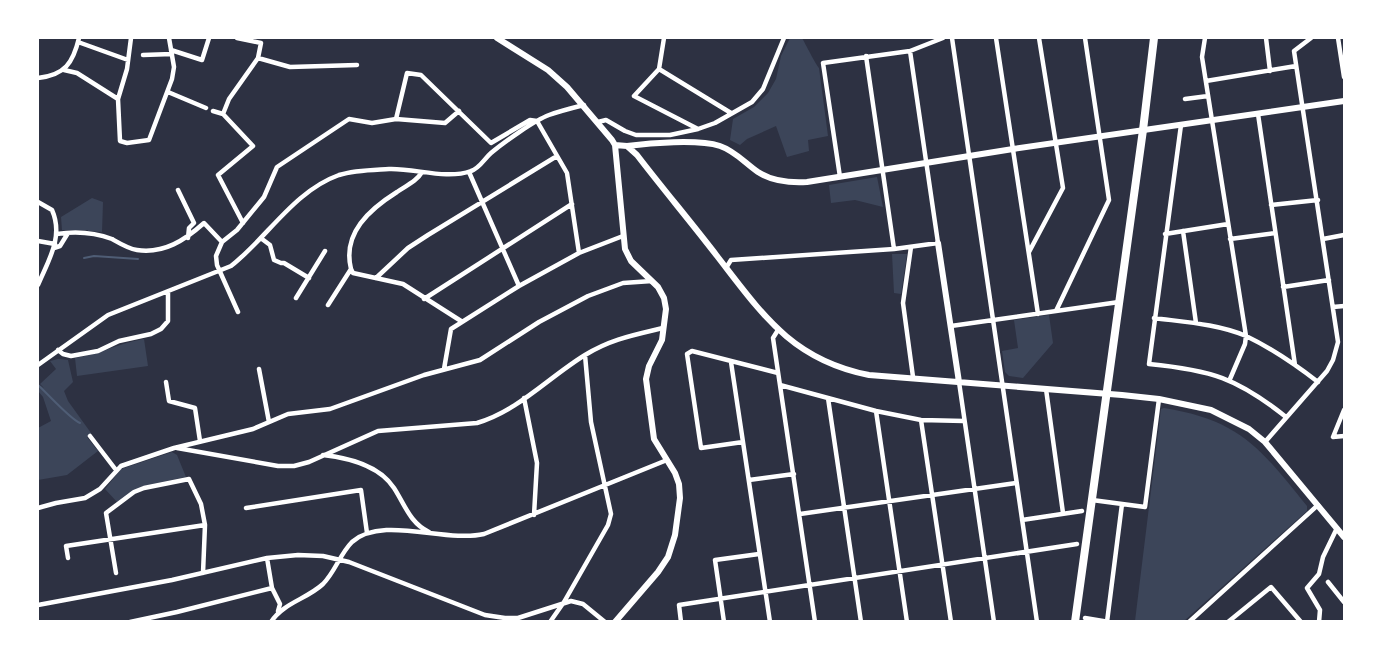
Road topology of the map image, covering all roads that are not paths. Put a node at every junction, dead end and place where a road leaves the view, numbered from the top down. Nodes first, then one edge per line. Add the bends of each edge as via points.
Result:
1 (130, 38) edge
2 (169, 38) edge
3 (209, 38) edge
4 (237, 38) edge
5 (497, 38) edge
6 (664, 38) edge
7 (784, 38) edge
8 (943, 38) edge
9 (952, 38) edge
10 (996, 38) edge
11 (1039, 38) edge
12 (1084, 38) edge
13 (1154, 38) edge
14 (1205, 38) edge
15 (1266, 38) edge
16 (1311, 38) edge
17 (1338, 38) edge
18 (79, 40) edge
19 (910, 51) junction
20 (171, 52) junction
21 (143, 55) dead end
22 (866, 56) junction
23 (258, 58) junction
24 (128, 60) junction
25 (357, 66) dead end
26 (1296, 66) junction
27 (659, 69) junction
28 (64, 70) junction
29 (1270, 70) junction
30 (38, 78) edge
31 (1344, 78) edge
32 (1206, 81) junction
33 (168, 92) junction
34 (1208, 96) junction
35 (118, 99) junction
36 (1185, 99) dead end
37 (1344, 101) edge
38 (584, 105) junction
39 (1303, 107) junction
40 (206, 108) dead end
41 (213, 111) dead end
42 (459, 111) junction
43 (731, 113) junction
44 (223, 114) junction
45 (1258, 114) junction
46 (396, 119) junction
47 (537, 121) junction
48 (1212, 121) junction
49 (598, 122) junction
50 (1180, 125) junction
51 (698, 129) junction
52 (1143, 130) junction
53 (1098, 137) junction
54 (1056, 143) junction
55 (615, 145) junction
56 (627, 146) junction
57 (1013, 150) junction
58 (557, 156) junction
59 (969, 156) junction
60 (927, 163) junction
61 (882, 170) junction
62 (422, 172) junction
63 (469, 172) junction
64 (840, 177) junction
65 (178, 190) dead end
66 (1317, 200) junction
67 (38, 202) edge
68 (483, 202) junction
69 (572, 204) junction
70 (1271, 205) junction
71 (243, 223) junction
72 (1228, 224) junction
73 (1183, 231) junction
74 (68, 233) junction
75 (1275, 233) junction
76 (57, 234) junction
77 (1165, 234) junction
78 (1344, 235) edge
79 (623, 236) junction
80 (188, 238) junction
81 (1323, 238) junction
82 (262, 239) junction
83 (1230, 239) junction
84 (38, 241) edge
85 (222, 242) junction
86 (938, 243) junction
87 (55, 246) junction
88 (911, 247) junction
89 (503, 248) junction
90 (894, 249) junction
91 (324, 251) dead end
92 (1029, 252) junction
93 (579, 253) junction
94 (726, 268) junction
95 (351, 269) junction
96 (220, 272) junction
97 (309, 278) junction
98 (376, 278) junction
99 (1329, 280) junction
100 (652, 281) junction
101 (38, 284) edge
102 (519, 286) junction
103 (1283, 287) junction
104 (168, 292) junction
105 (296, 298) dead end
106 (424, 298) junction
107 (1119, 302) junction
108 (328, 305) dead end
109 (1344, 306) edge
110 (1334, 307) junction
111 (1056, 311) junction
112 (237, 312) dead end
113 (1038, 314) junction
114 (1154, 318) junction
115 (993, 320) junction
116 (461, 321) junction
117 (1196, 323) junction
118 (951, 326) junction
119 (663, 328) junction
120 (778, 330) junction
121 (1245, 336) junction
122 (1338, 342) junction
123 (1344, 345) edge
124 (58, 350) junction
125 (585, 355) junction
126 (731, 362) junction
127 (38, 365) edge
128 (1295, 365) junction
129 (260, 369) dead end
130 (444, 369) junction
131 (778, 373) junction
132 (914, 377) junction
133 (1230, 379) junction
134 (166, 382) dead end
135 (959, 382) junction
136 (1318, 382) junction
137 (780, 385) junction
138 (1003, 386) junction
139 (1046, 390) junction
140 (1107, 394) junction
141 (524, 398) junction
142 (828, 398) junction
143 (1159, 399) junction
144 (1344, 410) edge
145 (876, 411) junction
146 (1286, 417) junction
147 (921, 420) junction
148 (964, 421) junction
149 (269, 422) junction
150 (90, 436) dead end
151 (1344, 436) edge
152 (200, 441) junction
153 (742, 442) junction
154 (1265, 442) junction
155 (174, 448) junction
156 (323, 454) junction
157 (667, 460) junction
158 (116, 470) junction
159 (794, 474) junction
160 (749, 480) junction
161 (1017, 483) junction
162 (606, 486) junction
163 (974, 489) junction
164 (932, 495) junction
165 (1092, 500) junction
166 (889, 502) junction
167 (1122, 504) junction
168 (1318, 505) junction
169 (38, 508) edge
170 (246, 508) dead end
171 (844, 508) junction
172 (1082, 511) dead end
173 (1063, 513) junction
174 (800, 514) junction
175 (534, 515) junction
176 (1022, 520) junction
177 (205, 525) junction
178 (1337, 528) junction
179 (367, 533) junction
180 (434, 534) junction
181 (1344, 537) edge
182 (111, 539) junction
183 (1077, 544) dead end
184 (759, 554) junction
185 (1026, 554) junction
186 (68, 558) dead end
187 (267, 558) junction
188 (340, 559) junction
189 (985, 559) junction
190 (942, 566) junction
191 (900, 572) junction
192 (116, 573) dead end
193 (203, 573) junction
194 (855, 579) junction
195 (1328, 582) dead end
196 (810, 585) junction
197 (272, 588) junction
198 (765, 592) junction
199 (721, 599) junction
200 (564, 602) junction
201 (1344, 602) edge
202 (38, 605) edge
203 (278, 611) junction
204 (1085, 618) dead end
205 (130, 621) edge
206 (271, 621) edge
207 (550, 621) edge
208 (605, 621) edge
209 (615, 621) edge
210 (681, 621) edge
211 (724, 621) edge
212 (770, 621) edge
213 (815, 621) edge
214 (861, 621) edge
215 (907, 621) edge
216 (951, 621) edge
217 (994, 621) edge
218 (1037, 621) edge
219 (1075, 621) edge
220 (1107, 621) edge
221 (1189, 621) edge
222 (1228, 621) edge
223 (1301, 621) edge
224 (1319, 621) edge

1 - 24 street
2 - 20 street
3 - 20 street via 202,60
4 - 23 street via 261,43
5 - 38 street via 548,70
6 - 27 street
7 - 43 street via 763,89 752,102
8 - 19 street
9 - 59 street
10 - 57 street
11 - 54 street
12 - 53 street
13 - 52 main road
14 - 32 street via 1202,57
15 - 29 street
16 - 26 street via 1294,51
17 - 31 street
18 - 24 street
18 - 28 street
19 - 22 street
19 - 60 street
20 - 21 street
20 - 33 street via 174,67
22 - 61 street
22 - 64 street via 823,63
23 - 25 street via 290,67
23 - 44 street
24 - 35 street
26 - 29 street
26 - 39 street
27 - 43 street
27 - 51 street via 634,96
28 - 30 street
28 - 35 street via 77,73
29 - 32 street
32 - 34 street
33 - 35 street via 149,140 144,142 120,141
33 - 40 street
34 - 36 street
34 - 48 street
37 - 39 street
38 - 47 street
38 - 49 street
39 - 45 street
39 - 66 street
41 - 44 street
42 - 46 street via 445,123
42 - 46 street via 421,75 407,73
42 - 47 street via 491,143 530,120
43 - 51 street
44 - 71 street via 253,147 218,175
45 - 48 street
45 - 70 street
46 - 71 street via 372,123 349,119 277,168 264,197
47 - 58 street
47 - 63 street
48 - 50 street
48 - 72 street
49 - 51 street via 606,120 636,135 670,135
49 - 55 street
50 - 52 street
50 - 77 street
52 - 53 street
52 - 107 main road
53 - 54 street
53 - 111 street via 1109,200
54 - 57 street
54 - 92 street via 1064,188
55 - 56 street
55 - 79 street
56 - 64 street via 708,143 737,154 760,173 777,180 800,182
56 - 94 street
57 - 59 street
57 - 92 street
58 - 68 street
58 - 69 street via 567,173
59 - 60 street
59 - 115 street
60 - 61 street
60 - 86 street
61 - 64 street
61 - 90 street
62 - 63 street
62 - 82 street via 387,169 338,176 310,191
62 - 95 street via 418,179 376,206 356,228
63 - 68 street
65 - 80 street via 194,223
66 - 70 street
66 - 81 street
67 - 76 street via 52,210
68 - 89 street
68 - 98 street via 408,248
69 - 89 street
69 - 93 street
70 - 75 street
71 - 85 street
72 - 73 street
72 - 83 street
73 - 77 street
73 - 117 street
74 - 76 street
74 - 80 street via 98,234 137,250 170,247
74 - 87 street via 60,246
75 - 83 street
75 - 103 street
76 - 87 street
77 - 114 street
78 - 81 street
79 - 93 street
79 - 100 street via 631,261
80 - 85 street via 204,223
81 - 99 street
82 - 96 street
82 - 97 street via 270,245 274,260
83 - 121 street
84 - 87 street
85 - 96 street via 216,256
86 - 88 street
86 - 118 street
87 - 101 street
88 - 90 street
88 - 132 street via 903,303
89 - 102 street
89 - 106 street
90 - 94 street via 731,260
91 - 97 street
92 - 113 street
93 - 102 street
94 - 120 street
95 - 98 street via 353,273
95 - 108 street
96 - 104 street
96 - 112 street
97 - 105 street
98 - 106 street via 403,284
99 - 103 street
99 - 110 street
100 - 119 street via 665,303
100 - 130 street via 623,283 588,296 480,360
102 - 116 street
103 - 128 street
104 - 124 street via 108,315
104 - 124 street via 168,321 161,329 71,356
106 - 116 street
107 - 111 street
107 - 140 main road
109 - 110 street
110 - 122 street
111 - 113 street
113 - 115 street
114 - 117 street
114 - 133 street via 1149,364
115 - 118 street
115 - 138 street
116 - 130 street via 451,329
117 - 121 street
118 - 135 street
119 - 125 street via 619,338
119 - 157 street via 646,379 651,428
120 - 131 street via 773,338
120 - 132 street via 826,363 869,375
121 - 128 street
121 - 133 street
122 - 123 street
122 - 136 street via 1333,360
124 - 127 street
125 - 141 street
125 - 162 street via 591,422
126 - 131 street
126 - 153 street
126 - 153 street via 692,351 687,354 701,448
128 - 136 street
129 - 149 street
130 - 149 street via 330,409 288,414
131 - 137 street
132 - 135 street
133 - 146 street
134 - 152 street via 169,401 195,408
135 - 138 street
135 - 148 street
136 - 146 street
137 - 142 street
137 - 159 street
138 - 139 street
138 - 161 street
139 - 140 street
139 - 173 street
140 - 143 street
140 - 165 main road
141 - 156 street via 477,423 378,431
141 - 175 street via 537,463
142 - 145 street
142 - 171 street
143 - 154 street via 1211,410 1249,429
143 - 167 street via 1145,507
144 - 151 street via 1333,437
145 - 147 street
145 - 166 street
146 - 154 street
147 - 148 street
147 - 164 street
148 - 163 street
149 - 152 street
150 - 158 street
152 - 155 street
153 - 160 street
154 - 168 street
155 - 156 street via 278,466 294,466
155 - 158 street
156 - 180 street via 377,471 394,488 415,523
157 - 162 street
157 - 209 street via 679,484 680,498 668,557
158 - 169 street via 100,489 85,498
159 - 160 street
159 - 174 street
160 - 184 street
161 - 163 street
161 - 176 street
162 - 175 street
162 - 200 street via 611,514 608,525
163 - 164 street
163 - 189 street
164 - 166 street
164 - 190 street
165 - 167 street
165 - 219 main road
166 - 171 street
166 - 191 street
167 - 220 street
168 - 178 street
168 - 221 street
170 - 179 street via 361,490
171 - 174 street
171 - 194 street
172 - 173 street
173 - 176 street
174 - 196 street
175 - 180 street via 472,537
176 - 185 street
177 - 182 street
177 - 182 street via 201,504 189,479 134,492 106,513
177 - 193 street
178 - 181 street
178 - 224 street via 1319,574 1307,588 1320,610
179 - 180 street via 384,529
179 - 188 street via 353,542
182 - 186 street via 66,546
182 - 192 street
183 - 185 street
184 - 198 street
184 - 199 street via 715,560
185 - 189 street
185 - 218 street
187 - 188 street via 298,555
187 - 193 street
187 - 197 street
188 - 200 street via 485,615 518,618
188 - 203 street via 316,590
189 - 190 street
189 - 217 street
190 - 191 street
190 - 216 street
191 - 194 street
191 - 215 street
193 - 202 street
194 - 196 street
194 - 214 street
195 - 201 street
196 - 198 street
196 - 213 street
197 - 203 street via 280,604
197 - 205 street
198 - 199 street
198 - 212 street
199 - 210 street via 679,606
199 - 211 street
200 - 207 street
200 - 208 street via 583,604
203 - 206 street
204 - 220 street
222 - 223 street via 1271,586

